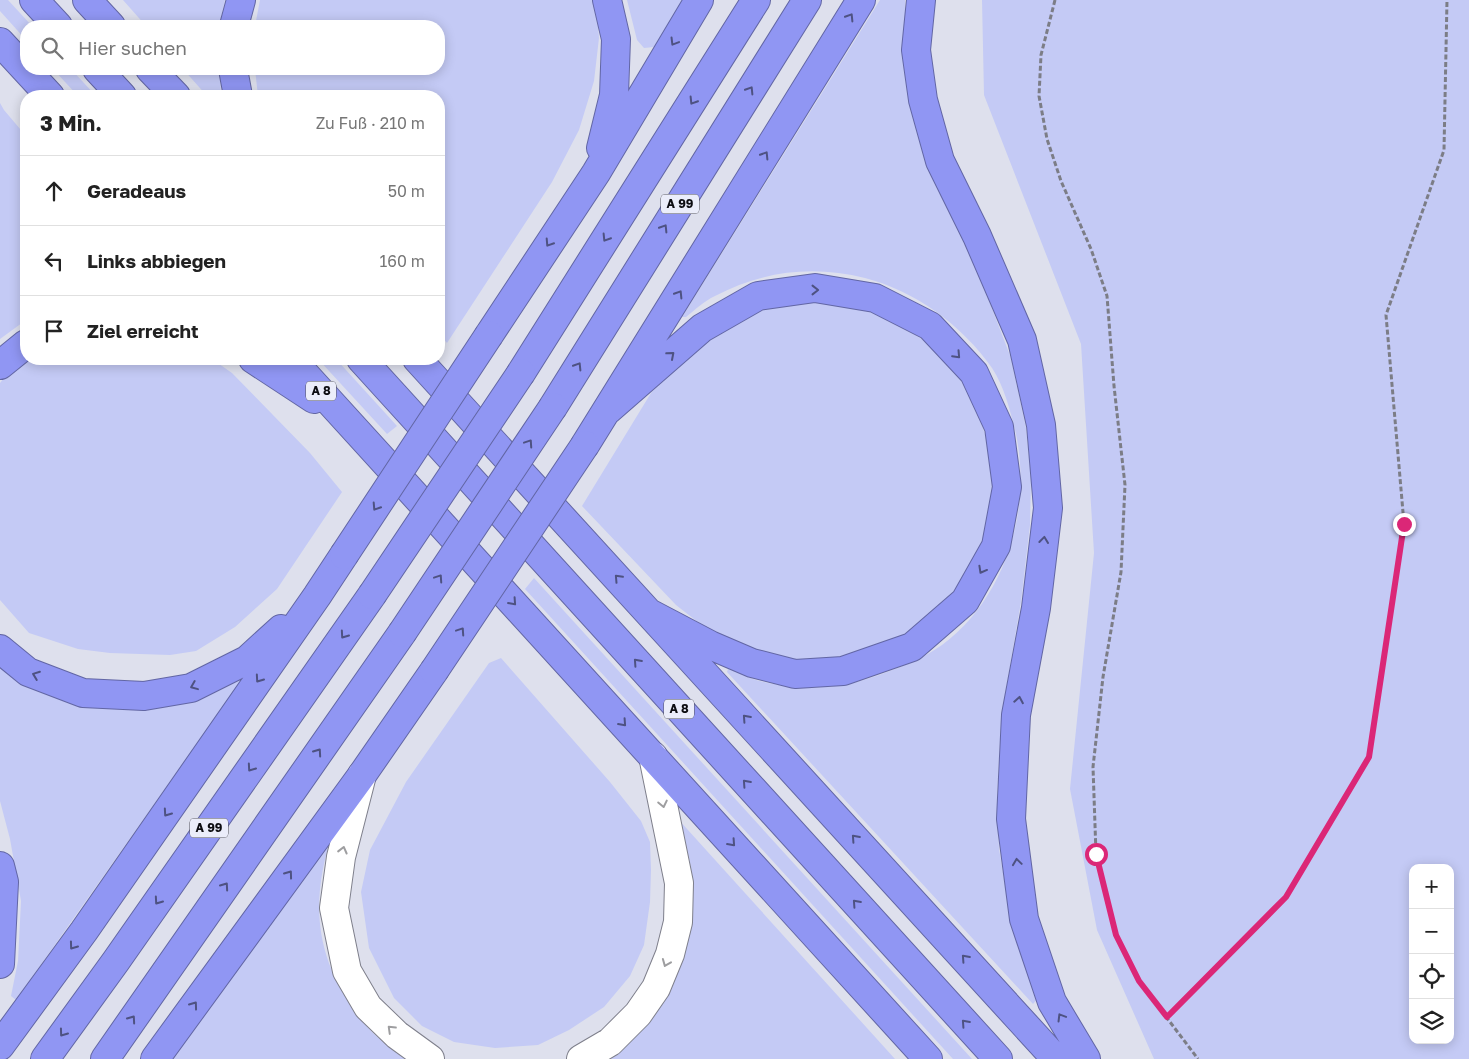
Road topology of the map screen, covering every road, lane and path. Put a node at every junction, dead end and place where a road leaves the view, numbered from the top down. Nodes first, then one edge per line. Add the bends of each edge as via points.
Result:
1 (34, 0) edge
2 (87, 0) edge
3 (241, 0) edge
4 (607, 0) edge
5 (699, 0) edge
6 (756, 0) edge
7 (806, 0) edge
8 (861, 0) edge
9 (921, 0) edge
10 (1055, 0) edge
11 (1447, 0) edge
12 (52, 20) edge
13 (105, 20) edge
14 (236, 20) edge
15 (0, 42) edge
16 (20, 64) edge
17 (31, 75) edge
18 (103, 75) edge
19 (156, 75) edge
20 (234, 75) edge
21 (44, 90) edge
22 (116, 90) edge
23 (170, 90) edge
24 (237, 90) edge
25 (596, 173) junction
26 (20, 349) edge
27 (0, 365) edge
28 (261, 365) edge
29 (297, 365) edge
30 (366, 365) edge
31 (423, 365) edge
32 (608, 410) junction
33 (351, 424) junction
34 (317, 596) junction
35 (651, 614) junction
36 (0, 649) edge
37 (653, 756) junction
38 (362, 774) junction
39 (0, 866) edge
40 (0, 964) edge
41 (1167, 1017) junction
42 (0, 1046) edge
43 (45, 1059) edge
44 (104, 1059) edge
45 (155, 1059) edge
46 (430, 1059) edge
47 (581, 1059) edge
48 (928, 1059) edge
49 (998, 1059) edge
50 (1056, 1059) edge
51 (1086, 1059) edge
52 (1198, 1059) edge

1 - 12 highway
2 - 13 highway
3 - 14 highway
4 - 25 highway via 616,38 614,96
5 -> 25 highway
6 -> 43 highway, A 99, bridge via 521,373 372,595
44 -> 7 highway, A 99, bridge via 402,632 553,407
32 -> 8 highway
51 -> 9 highway via 1052,1002 1024,919 1011,819 1016,715 1036,608 1048,508 1041,424 1022,340 940,161 923,100 916,50
10 - 41 path via 1041,55 1039,96 1047,139 1060,181 1091,249 1107,296 1125,485 1121,572 1103,677 1093,767 1096,854 1116,935 1139,981
11 - 41 path via 1444,150 1386,315 1404,524 1369,757 1286,897
15 - 16 highway
17 - 21 highway
18 - 22 highway
19 - 23 highway
20 - 24 highway
25 -> 34 highway, bridge
26 - 27 highway
28 - 33 highway
29 - 33 highway, A 8
49 -> 30 highway, A 8
35 -> 31 highway
32 -> 35 highway via 702,328 758,296 815,288 875,298 930,326 974,373 999,427 1007,488 996,546 965,601 912,647 844,672 795,674 752,664
38 -> 32 highway, bridge via 434,672
33 -> 37 highway, A 8
34 -> 36 highway via 247,660 182,690 144,696 83,693 28,672
34 -> 42 highway
50 -> 35 highway
37 -> 47 lane via 679,883 678,922 670,954 656,988 638,1014 610,1042
37 -> 48 highway, A 8
45 -> 38 highway
46 -> 38 lane via 368,1007 347,971 334,908 341,857
39 - 40 highway via 4,882
41 - 52 path

